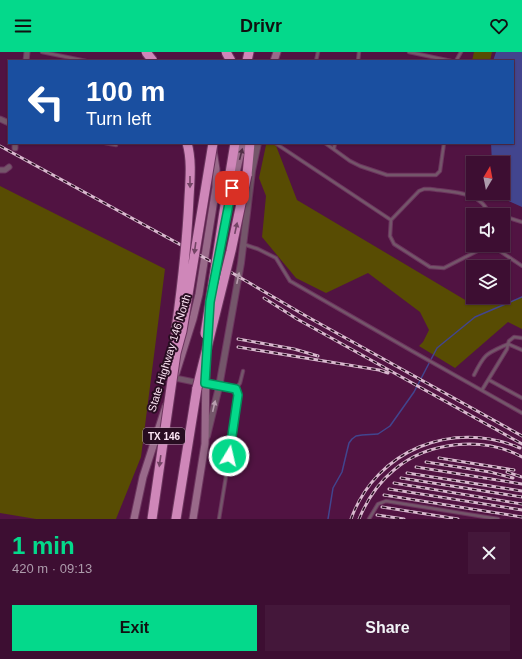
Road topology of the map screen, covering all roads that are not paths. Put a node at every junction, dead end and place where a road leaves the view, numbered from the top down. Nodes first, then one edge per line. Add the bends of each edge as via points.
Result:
1 (42, 52) edge
2 (139, 52) edge
3 (146, 52) edge
4 (409, 52) edge
5 (81, 60) edge
6 (151, 60) edge
7 (152, 60) edge
8 (446, 60) edge
9 (110, 144) edge
10 (187, 144) edge
11 (212, 144) edge
12 (212, 144) edge
13 (235, 144) edge
14 (244, 144) edge
15 (250, 144) edge
16 (258, 144) edge
17 (277, 144) edge
18 (327, 144) edge
19 (335, 144) edge
20 (444, 144) edge
21 (116, 145) dead end
22 (334, 148) junction
23 (9, 167) dead end
24 (0, 170) edge
25 (486, 208) edge
26 (510, 218) edge
27 (391, 220) junction
28 (522, 222) edge
29 (243, 244) junction
30 (476, 252) edge
31 (501, 252) edge
32 (522, 266) edge
33 (522, 338) edge
34 (508, 344) junction
35 (522, 350) edge
36 (176, 353) junction
37 (243, 371) dead end
38 (474, 375) dead end
39 (175, 378) junction
40 (489, 380) junction
41 (205, 383) junction
42 (219, 386) junction
43 (197, 388) junction
44 (236, 389) junction
45 (482, 390) junction
46 (522, 398) edge
47 (522, 413) edge
48 (205, 444) junction
49 (134, 519) edge
50 (152, 519) edge
51 (176, 519) edge
52 (193, 519) edge
53 (219, 519) edge
54 (369, 519) edge
55 (498, 519) edge

1 - 5 lane
2 - 6 main road
3 - 7 highway, bridge
4 - 8 lane
9 - 21 lane
10 -> 36 highway, bridge via 190,185
11 -> 36 highway, TX 146, bridge via 182,331
12 - 39 main road, State Highway 146 North via 216,188 199,294
13 - 43 highway, TX 146, bridge
41 -> 14 main road via 210,302 225,221
43 -> 15 highway, bridge via 231,251 247,175
16 - 29 street
17 - 27 lane
18 - 22 lane
19 - 22 lane
20 - 22 lane via 440,171 429,176 387,175 350,161
23 - 24 street
25 - 27 lane via 475,197 430,188 419,191
26 - 28 lane
27 - 30 lane via 390,236 394,244 430,266 444,268
42 -> 29 street
29 - 45 lane via 276,258 290,281
31 - 32 lane
33 - 34 lane via 514,336
34 - 35 lane
34 - 38 lane via 482,358
34 - 40 lane
36 -> 50 highway, TX 146, bridge
37 - 44 lane
39 - 41 street
39 - 49 main road, State Highway 146 North via 143,477
40 - 45 lane
40 - 46 lane
41 - 42 street
41 - 48 main road
42 - 44 lane
48 -> 42 street
43 - 51 highway, TX 146
44 - 53 lane via 238,395
45 - 47 lane
48 - 52 main road
54 - 55 lane via 378,504 386,501

